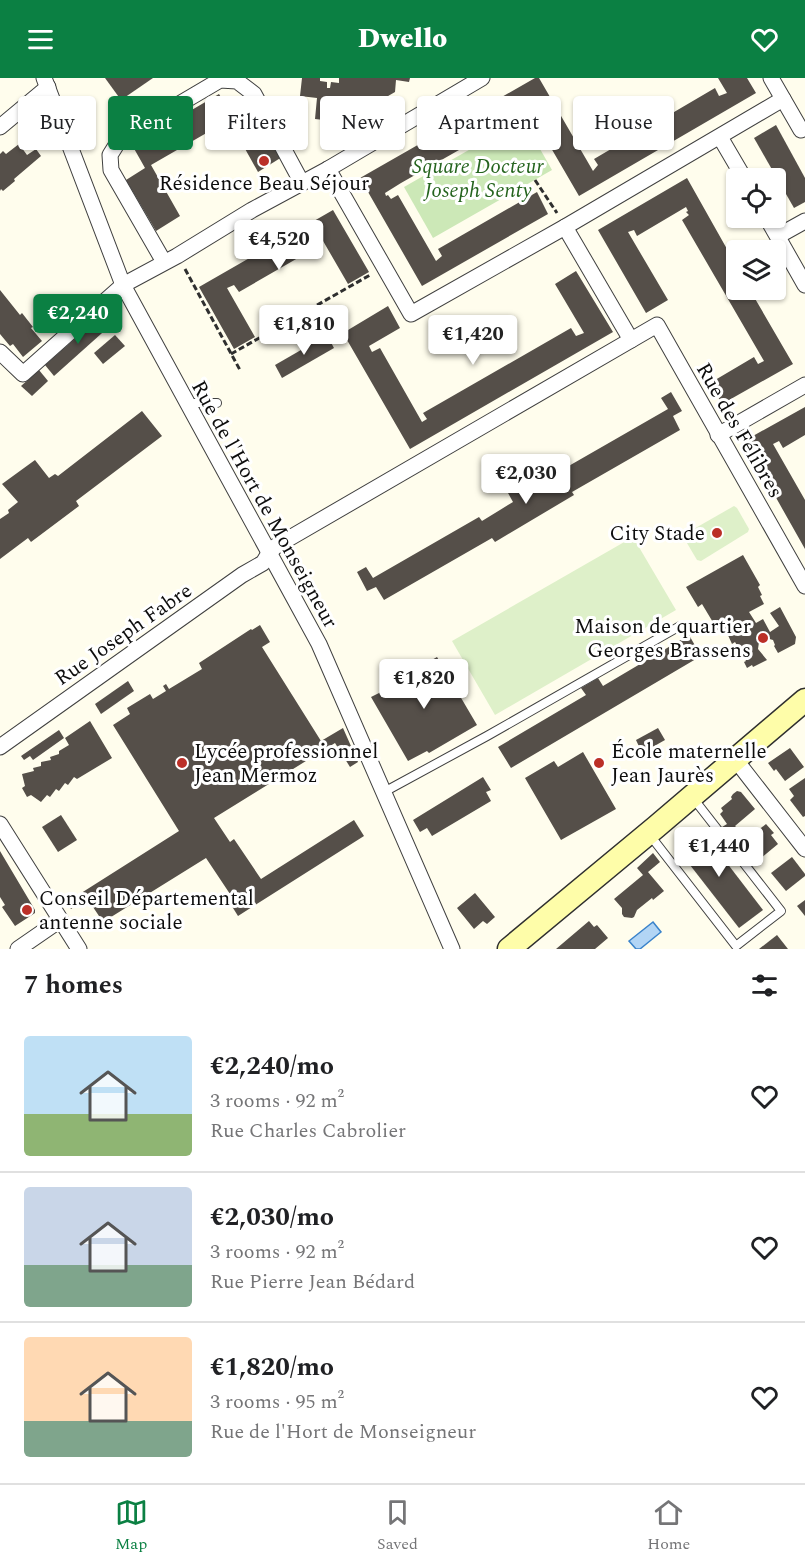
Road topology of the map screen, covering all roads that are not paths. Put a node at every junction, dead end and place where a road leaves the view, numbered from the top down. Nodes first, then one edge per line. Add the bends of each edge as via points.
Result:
1 (482, 78) edge
2 (771, 78) edge
3 (46, 82) edge
4 (463, 83) edge
5 (783, 99) junction
6 (0, 127) edge
7 (801, 130) dead end
8 (720, 137) junction
9 (738, 168) edge
10 (328, 169) junction
11 (302, 183) junction
12 (805, 221) edge
13 (566, 227) junction
14 (773, 228) edge
15 (778, 237) junction
16 (170, 259) junction
17 (123, 285) junction
18 (805, 285) edge
19 (657, 325) joint
20 (631, 340) junction
21 (0, 352) edge
22 (805, 385) edge
23 (186, 403) junction
24 (217, 403) dead end
25 (718, 435) junction
26 (269, 554) junction
27 (805, 586) edge
28 (680, 626) dead end
29 (805, 700) edge
30 (0, 747) edge
31 (735, 759) junction
32 (384, 792) junction
33 (692, 796) junction
34 (0, 824) edge
35 (648, 832) junction
36 (805, 849) edge
37 (60, 920) junction
38 (18, 949) edge
39 (79, 949) edge
40 (452, 949) edge
41 (509, 949) edge

1 - 4 street
2 - 5 street
3 - 6 street
3 - 17 street, Rue de l'Hort de Monseigneur
4 - 10 street
5 - 7 street
5 - 8 street
8 - 9 street
8 - 13 street
10 - 11 street
10 - 13 street via 411,314
11 - 16 street
11 - 16 street via 254,94 237,81 220,80 120,139 110,155 111,170
12 - 15 street
13 - 20 street
14 - 15 street
15 - 18 street
16 - 17 street
17 - 21 street via 23,374
17 - 23 street, Rue de l'Hort de Monseigneur
19 - 20 street, Rue Joseph Fabre
19 - 25 street, Rue des Félibres
20 - 26 street, Rue Joseph Fabre via 276,546
22 - 25 street
23 - 24 lane
23 - 26 street, Rue de l'Hort de Monseigneur
25 - 27 street, Rue des Félibres
26 - 30 street, Rue Joseph Fabre via 262,563
26 - 32 street, Rue de l'Hort de Monseigneur via 319,644
28 - 32 lane
29 - 31 street
31 - 33 street
31 - 36 street
32 - 40 street, Rue de l'Hort de Monseigneur
33 - 35 street
33 - 35 lane via 781,911 736,946
34 - 37 street
35 - 41 street
37 - 38 street
37 - 39 street

